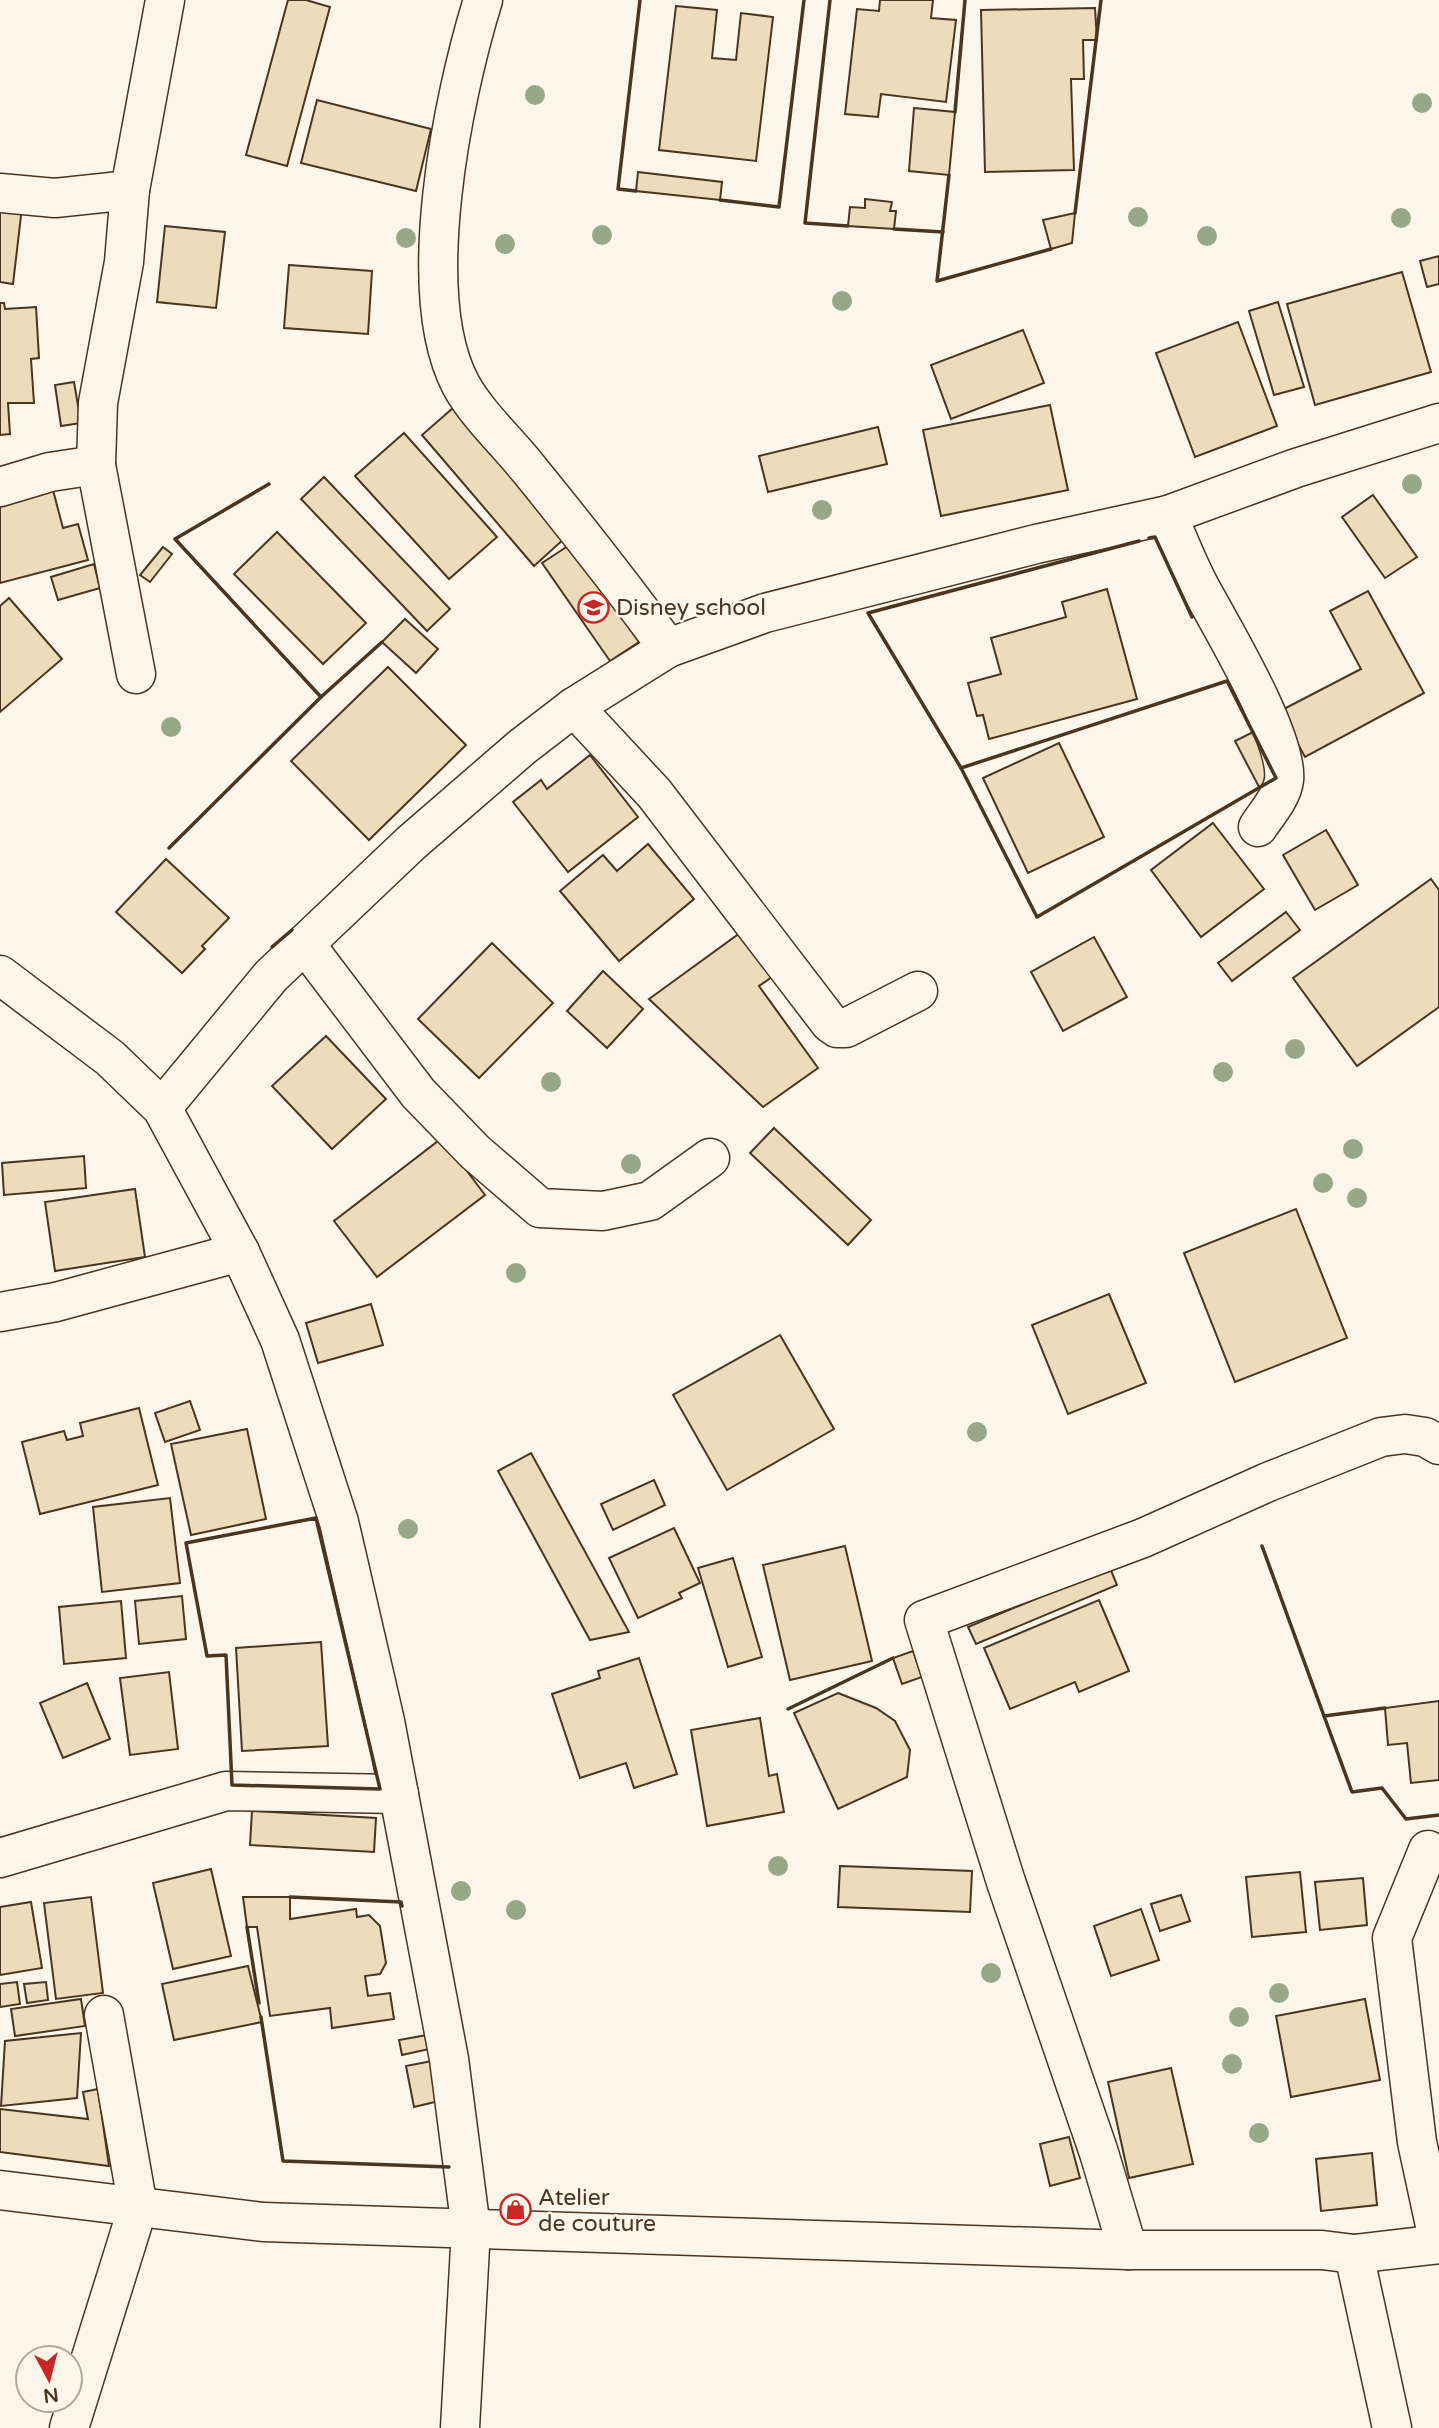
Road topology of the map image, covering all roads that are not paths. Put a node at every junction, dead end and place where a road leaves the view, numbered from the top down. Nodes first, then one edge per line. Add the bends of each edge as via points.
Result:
1 (165, 0) edge
2 (483, 0) edge
3 (130, 190) junction
4 (0, 193) edge
5 (1439, 423) edge
6 (96, 465) junction
7 (0, 487) edge
8 (1168, 515) junction
9 (668, 648) junction
10 (136, 674) dead end
11 (574, 707) junction
12 (1258, 827) dead end
13 (305, 944) junction
14 (0, 975) edge
15 (918, 990) dead end
16 (162, 1108) junction
17 (710, 1158) dead end
18 (240, 1252) junction
19 (0, 1312) edge
20 (1439, 1446) edge
21 (399, 1794) junction
22 (1428, 1850) dead end
23 (0, 1858) edge
24 (104, 2015) dead end
25 (0, 2190) edge
26 (138, 2207) junction
27 (471, 2229) junction
28 (1439, 2244) edge
29 (1128, 2250) junction
30 (1354, 2254) junction
31 (69, 2428) edge
32 (460, 2428) edge
33 (1392, 2428) edge

1 - 3 street
2 - 9 street via 466,54 442,184 439,277 444,341 462,386 613,572
3 - 4 street via 55,198
3 - 6 street via 124,262 98,403
5 - 8 street
6 - 7 street
6 - 10 street
8 - 9 street via 765,613
8 - 12 street via 1274,737 1284,782
9 - 11 street
11 - 13 street via 411,843
11 - 15 street via 654,793 830,1023 846,1028
13 - 16 street via 271,976
13 - 17 street via 418,1093 475,1152 540,1208 603,1212 650,1201
14 - 16 street via 110,1058
16 - 18 street
18 - 19 street via 55,1302
18 - 21 street via 280,1340 338,1522
20 - 29 street via 1425,1437 1381,1437 1143,1538 924,1619
21 - 23 street via 226,1791
21 - 27 street via 449,2059
22 - 28 street via 1392,1938 1417,2142
24 - 26 street
25 - 26 street
26 - 27 street via 263,2222
26 - 31 street
27 - 29 street
27 - 32 street
28 - 30 street
29 - 30 street
30 - 33 street

